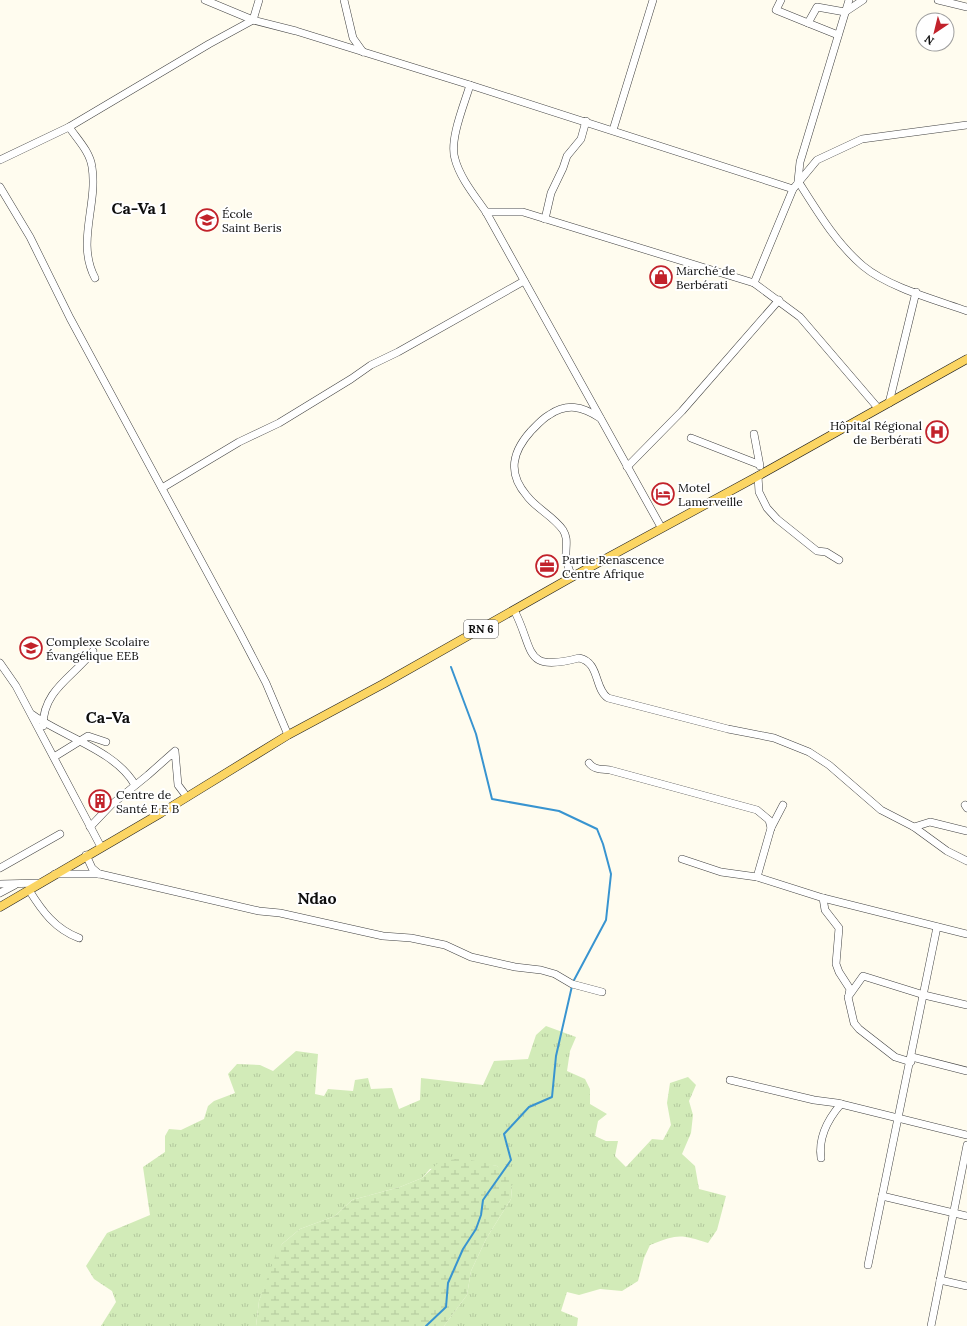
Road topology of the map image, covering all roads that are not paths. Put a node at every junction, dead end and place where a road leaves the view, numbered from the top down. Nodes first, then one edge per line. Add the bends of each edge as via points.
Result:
1 (205, 0) edge
2 (259, 0) edge
3 (344, 0) edge
4 (653, 0) edge
5 (781, 0) edge
6 (849, 0) edge
7 (863, 0) edge
8 (938, 0) edge
9 (967, 7) edge
10 (845, 12) junction
11 (253, 20) junction
12 (808, 23) junction
13 (838, 35) junction
14 (363, 52) junction
15 (470, 85) junction
16 (586, 121) junction
17 (967, 125) edge
18 (69, 127) junction
19 (613, 130) junction
20 (0, 160) edge
21 (798, 181) junction
22 (0, 187) edge
23 (793, 189) junction
24 (486, 212) junction
25 (545, 219) junction
26 (95, 278) dead end
27 (524, 281) junction
28 (754, 283) junction
29 (916, 292) junction
30 (779, 300) junction
31 (967, 311) edge
32 (967, 360) edge
33 (889, 403) junction
34 (878, 408) junction
35 (601, 419) junction
36 (754, 434) dead end
37 (690, 438) dead end
38 (758, 464) junction
39 (626, 468) junction
40 (761, 474) junction
41 (162, 488) junction
42 (661, 527) junction
43 (838, 560) dead end
44 (572, 577) junction
45 (514, 610) junction
46 (94, 651) dead end
47 (0, 663) edge
48 (31, 714) junction
49 (43, 722) junction
50 (288, 735) junction
51 (43, 737) junction
52 (79, 741) junction
53 (106, 742) dead end
54 (54, 757) junction
55 (589, 763) dead end
56 (135, 786) junction
57 (187, 797) junction
58 (783, 805) dead end
59 (90, 827) junction
60 (914, 827) junction
61 (771, 828) junction
62 (967, 831) edge
63 (60, 834) dead end
64 (101, 847) junction
65 (86, 855) junction
66 (682, 859) dead end
67 (967, 861) edge
68 (0, 868) edge
69 (55, 874) junction
70 (100, 874) junction
71 (757, 877) junction
72 (41, 883) junction
73 (0, 884) edge
74 (17, 884) junction
75 (29, 890) junction
76 (0, 893) edge
77 (823, 898) junction
78 (0, 907) edge
79 (937, 927) junction
80 (967, 934) edge
81 (79, 938) dead end
82 (602, 992) dead end
83 (924, 995) junction
84 (848, 997) junction
85 (967, 1005) edge
86 (911, 1060) junction
87 (967, 1071) edge
88 (730, 1080) dead end
89 (841, 1104) junction
90 (898, 1119) junction
91 (967, 1135) edge
92 (967, 1145) edge
93 (821, 1158) dead end
94 (882, 1196) junction
95 (953, 1214) junction
96 (967, 1216) edge
97 (868, 1265) dead end
98 (940, 1280) junction
99 (967, 1286) edge
100 (931, 1326) edge

1 - 11 street
2 - 11 street
3 - 14 street via 353,38
4 - 19 street
5 - 12 street via 776,10
6 - 10 street
7 - 10 street
8 - 9 street
10 - 12 street via 817,7
10 - 13 street
11 - 14 street
11 - 18 street
12 - 13 street
13 - 21 street via 800,162
14 - 15 street
15 - 16 street
15 - 24 street via 454,144 454,158
16 - 19 street
16 - 25 street via 581,139 567,156 551,193
17 - 21 street via 862,139 817,160
18 - 20 street
18 - 26 street via 86,150 92,166 87,256
19 - 23 street
21 - 23 street
21 - 29 street via 841,243 864,267 895,285
22 - 41 street via 30,237 70,318
23 - 28 street
24 - 25 street via 523,212
24 - 27 street
25 - 28 street
27 - 35 street
27 - 41 street via 371,365 351,380 278,423 239,442
28 - 30 street
29 - 31 street
29 - 33 street
30 - 34 street via 818,336
30 - 39 street via 682,411
32 - 33 main road, RN 6
33 - 34 main road, RN 6
34 - 40 main road, RN 6
35 - 39 street
35 - 44 street via 589,410 574,406 552,413 520,444 514,462 517,481 527,496 556,521 566,536 567,564
36 - 38 street
37 - 38 street
38 - 40 street
39 - 42 street
40 - 42 main road, RN 6
40 - 43 street via 759,492 777,520 817,551 826,552
41 - 50 street via 266,683
42 - 44 main road, RN 6
44 - 45 main road, RN 6
45 - 50 main road, RN 6
45 - 60 street via 535,657 550,664 583,659 592,668 602,693 608,698 774,738 809,752 829,765 881,810
46 - 49 street via 53,693 46,705
47 - 48 street
48 - 49 street
48 - 51 street
49 - 51 street
49 - 52 street
50 - 57 main road, RN 6
51 - 54 street
52 - 53 street via 88,736
52 - 54 street
52 - 56 street via 122,768
54 - 59 street
55 - 61 street via 597,769 610,770 757,810 769,820
56 - 57 street via 175,751 178,784
56 - 59 street via 111,805
57 - 64 main road, RN 6
58 - 61 street
59 - 64 street
60 - 62 street via 930,822
60 - 67 street
61 - 71 street
63 - 68 street
64 - 65 main road, RN 6
65 - 69 main road, RN 6
65 - 70 street via 92,868
66 - 71 street via 721,872
69 - 70 street
69 - 72 main road, RN 6
70 - 82 street via 259,911 280,913 383,936 411,938 445,945 471,956 541,970 572,984
71 - 77 street
72 - 74 street
72 - 75 main road, RN 6
73 - 74 street
74 - 76 street
75 - 78 main road, RN 6
75 - 81 street via 50,920 65,932
77 - 79 street
77 - 84 street via 825,910 839,928 836,964 850,989
79 - 80 street
79 - 83 street
83 - 84 street via 863,976
83 - 85 street
83 - 86 street
84 - 86 street via 854,1023 895,1057
86 - 87 street
86 - 90 street
88 - 89 street
89 - 90 street
89 - 93 street via 831,1115 825,1128 820,1150
90 - 91 street
90 - 94 street
92 - 95 street
94 - 95 street
94 - 97 street
95 - 96 street
95 - 98 street
98 - 99 street
98 - 100 street

